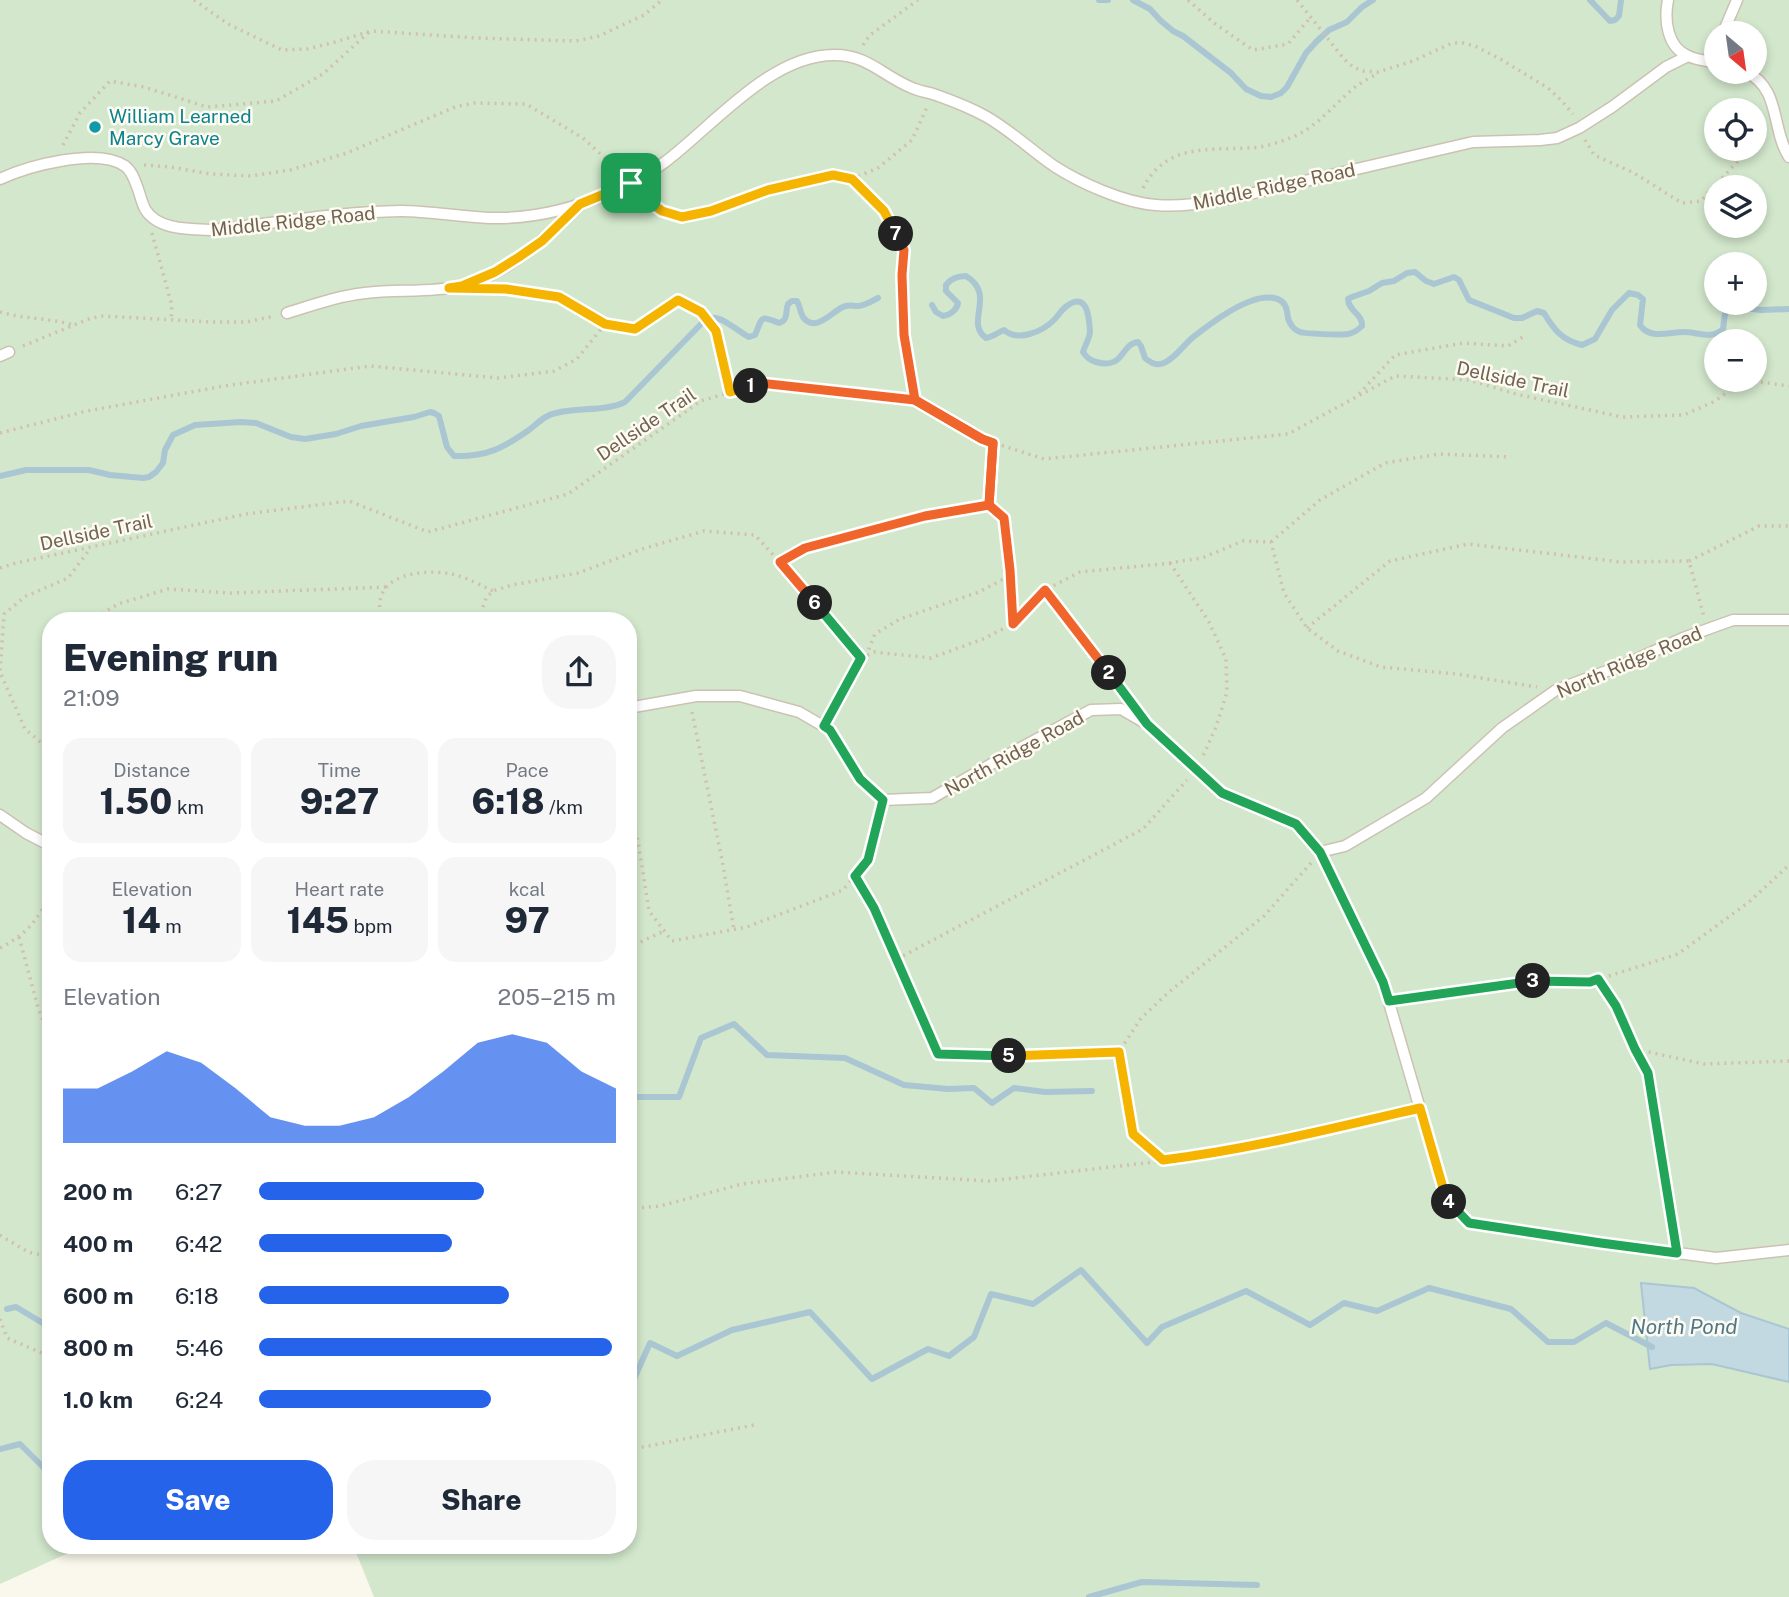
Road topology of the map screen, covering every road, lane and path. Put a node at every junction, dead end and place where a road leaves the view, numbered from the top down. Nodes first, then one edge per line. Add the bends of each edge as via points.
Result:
1 (194, 0) edge
2 (662, 0) edge
3 (918, 0) edge
4 (1188, 0) edge
5 (1297, 0) edge
6 (1668, 0) edge
7 (1737, 0) edge
8 (1310, 18) junction
9 (1728, 21) edge
10 (371, 31) junction
11 (1688, 56) junction
12 (855, 57) junction
13 (1704, 60) edge
14 (1378, 72) junction
15 (1762, 84) edge
16 (934, 94) junction
17 (1581, 127) junction
18 (1789, 157) edge
19 (57, 161) junction
20 (1738, 161) edge
21 (121, 164) junction
22 (0, 179) edge
23 (852, 179) junction
24 (631, 183) junction
25 (1136, 201) junction
26 (580, 204) junction
27 (145, 207) junction
28 (484, 289) dead end
29 (0, 312) edge
30 (287, 313) joint
31 (171, 320) junction
32 (605, 324) junction
33 (74, 325) junction
34 (1526, 335) dead end
35 (4, 354) edge
36 (1767, 383) edge
37 (1789, 386) edge
38 (730, 392) junction
39 (1728, 392) edge
40 (1356, 398) junction
41 (915, 400) junction
42 (0, 433) edge
43 (993, 443) junction
44 (1511, 457) dead end
45 (989, 505) junction
46 (1789, 526) edge
47 (1271, 542) junction
48 (91, 547) junction
49 (1689, 561) junction
50 (780, 562) junction
51 (1170, 563) junction
52 (0, 568) edge
53 (1011, 575) junction
54 (387, 587) junction
55 (1045, 590) junction
56 (493, 591) junction
57 (105, 612) edge
58 (380, 612) edge
59 (483, 612) edge
60 (1789, 620) edge
61 (1013, 624) junction
62 (1307, 628) junction
63 (1708, 629) junction
64 (866, 656) junction
65 (861, 658) junction
66 (1556, 690) junction
67 (689, 697) junction
68 (1132, 703) dead end
69 (637, 706) edge
70 (824, 726) junction
71 (42, 743) edge
72 (1196, 770) junction
73 (883, 800) junction
74 (0, 815) edge
75 (637, 837) edge
76 (42, 841) edge
77 (1320, 852) junction
78 (1789, 865) edge
79 (855, 876) junction
80 (42, 908) edge
81 (734, 930) junction
82 (664, 931) junction
83 (19, 937) junction
84 (637, 944) edge
85 (0, 947) edge
86 (897, 959) junction
87 (1598, 979) junction
88 (1389, 1001) junction
89 (42, 1018) edge
90 (1635, 1049) junction
91 (1119, 1052) junction
92 (1789, 1060) edge
93 (1420, 1108) junction
94 (1163, 1160) junction
95 (637, 1208) edge
96 (0, 1235) edge
97 (1789, 1250) edge
98 (1677, 1253) junction
99 (42, 1255) edge
100 (0, 1320) edge
101 (42, 1353) edge
102 (754, 1425) dead end
103 (637, 1448) edge

1 - 10 path via 228,24 282,50 307,49
2 - 10 path via 644,15 576,41
3 - 12 path via 870,35
4 - 8 path via 1253,50 1288,44
5 - 8 path
6 - 11 lane via 1668,31 1676,47
7 - 9 lane
8 - 14 path via 1353,67
10 - 19 path via 323,74 276,101 207,107 110,81 80,113
11 - 13 lane
11 - 17 lane, Middle Ridge Road
12 - 16 lane, Middle Ridge Road via 912,88
12 - 24 lane, Middle Ridge Road via 820,55 775,74
14 - 17 path via 1452,43 1475,46 1548,88
14 - 25 path via 1292,138 1251,148 1199,149 1168,159 1154,171
15 - 18 lane via 1774,104
16 - 23 path via 912,140 878,168
16 - 25 lane, Middle Ridge Road via 987,117 1074,178
17 - 20 path via 1594,155 1682,203 1701,201
17 - 25 lane, Middle Ridge Road via 1557,138 1473,142 1210,202 1158,205
19 - 21 lane via 95,159
19 - 22 lane
21 - 24 path via 251,176 346,153 455,107 526,104 583,138
21 - 27 lane via 134,179
23 - 24 path via 833,175 682,217 662,211
23 - 41 path via 884,211 904,250 904,335
24 - 26 lane, Middle Ridge Road
26 - 27 lane, Middle Ridge Road via 529,217 404,211 214,230 167,225
26 - 30 lane, Middle Ridge Road via 527,252 473,282 347,296
27 - 31 path via 172,306
28 - 32 path via 559,297
29 - 33 path
30 - 31 path via 246,322
31 - 33 path via 103,316
32 - 38 path via 635,329 678,300 701,312 716,331
32 - 42 path via 577,359 554,371 498,378 370,366 224,386 87,411
33 - 35 path
34 - 40 path via 1508,346 1463,343 1395,355
36 - 37 path, Dellside Trail
38 - 41 path, Dellside Trail via 760,383
38 - 48 path, Dellside Trail via 701,401 568,494 428,532 349,501 246,514
39 - 40 path, Dellside Trail via 1684,415 1622,417 1469,380 1395,376
40 - 43 path, Dellside Trail via 1288,434 1044,459
41 - 43 path, Dellside Trail
43 - 45 path
44 - 47 path via 1439,453 1385,463 1320,500
45 - 50 path via 845,537 805,548
45 - 53 path via 1004,518
46 - 49 path via 1759,526
47 - 51 path via 1243,541 1202,558
47 - 62 path via 1284,593
48 - 52 path, Dellside Trail
48 - 71 path via 68,578 26,596 4,614 0,673 25,729
49 - 62 path via 1621,562 1468,544 1390,561
49 - 63 path
50 - 56 path via 755,535 704,531 578,573
50 - 65 path
51 - 55 path via 1080,572
51 - 72 path via 1209,622 1226,659 1227,692
53 - 61 path
53 - 64 path via 979,592 900,619 875,634
54 - 56 path via 401,577 430,572 453,574
54 - 57 path via 230,593 168,589
54 - 58 path
55 - 61 path
55 - 68 path
56 - 59 path
60 - 63 lane, North Ridge Road via 1733,620
61 - 64 path via 931,658 874,652
62 - 66 path via 1338,650 1381,667
63 - 66 lane, North Ridge Road
64 - 65 path
65 - 70 path
66 - 77 lane, North Ridge Road via 1502,728 1426,798 1345,846
67 - 69 lane
67 - 70 lane via 740,696 799,712
67 - 81 path
70 - 73 lane via 860,779
72 - 73 lane, North Ridge Road via 1147,724 1121,709 1091,710 932,798
72 - 77 lane, North Ridge Road via 1222,793 1296,824
72 - 86 path via 1143,829
73 - 79 path via 868,860
74 - 76 lane
75 - 82 path via 649,911
77 - 88 lane
77 - 91 path via 1264,916 1141,1018
78 - 87 path via 1749,902 1678,954
79 - 81 path via 843,890
79 - 86 path
80 - 83 path
81 - 82 path via 671,941
82 - 84 path
83 - 85 path
83 - 89 path
86 - 91 path via 938,1054
87 - 88 path via 1532,981
87 - 90 path
88 - 93 lane
90 - 92 path via 1704,1064
90 - 98 path via 1648,1073
91 - 94 path via 1133,1134
93 - 94 path via 1224,1152
93 - 98 lane via 1446,1198 1469,1223
94 - 95 path via 989,1181 836,1172 742,1184
96 - 99 path
97 - 98 lane via 1716,1258
100 - 101 path via 7,1338
102 - 103 path

